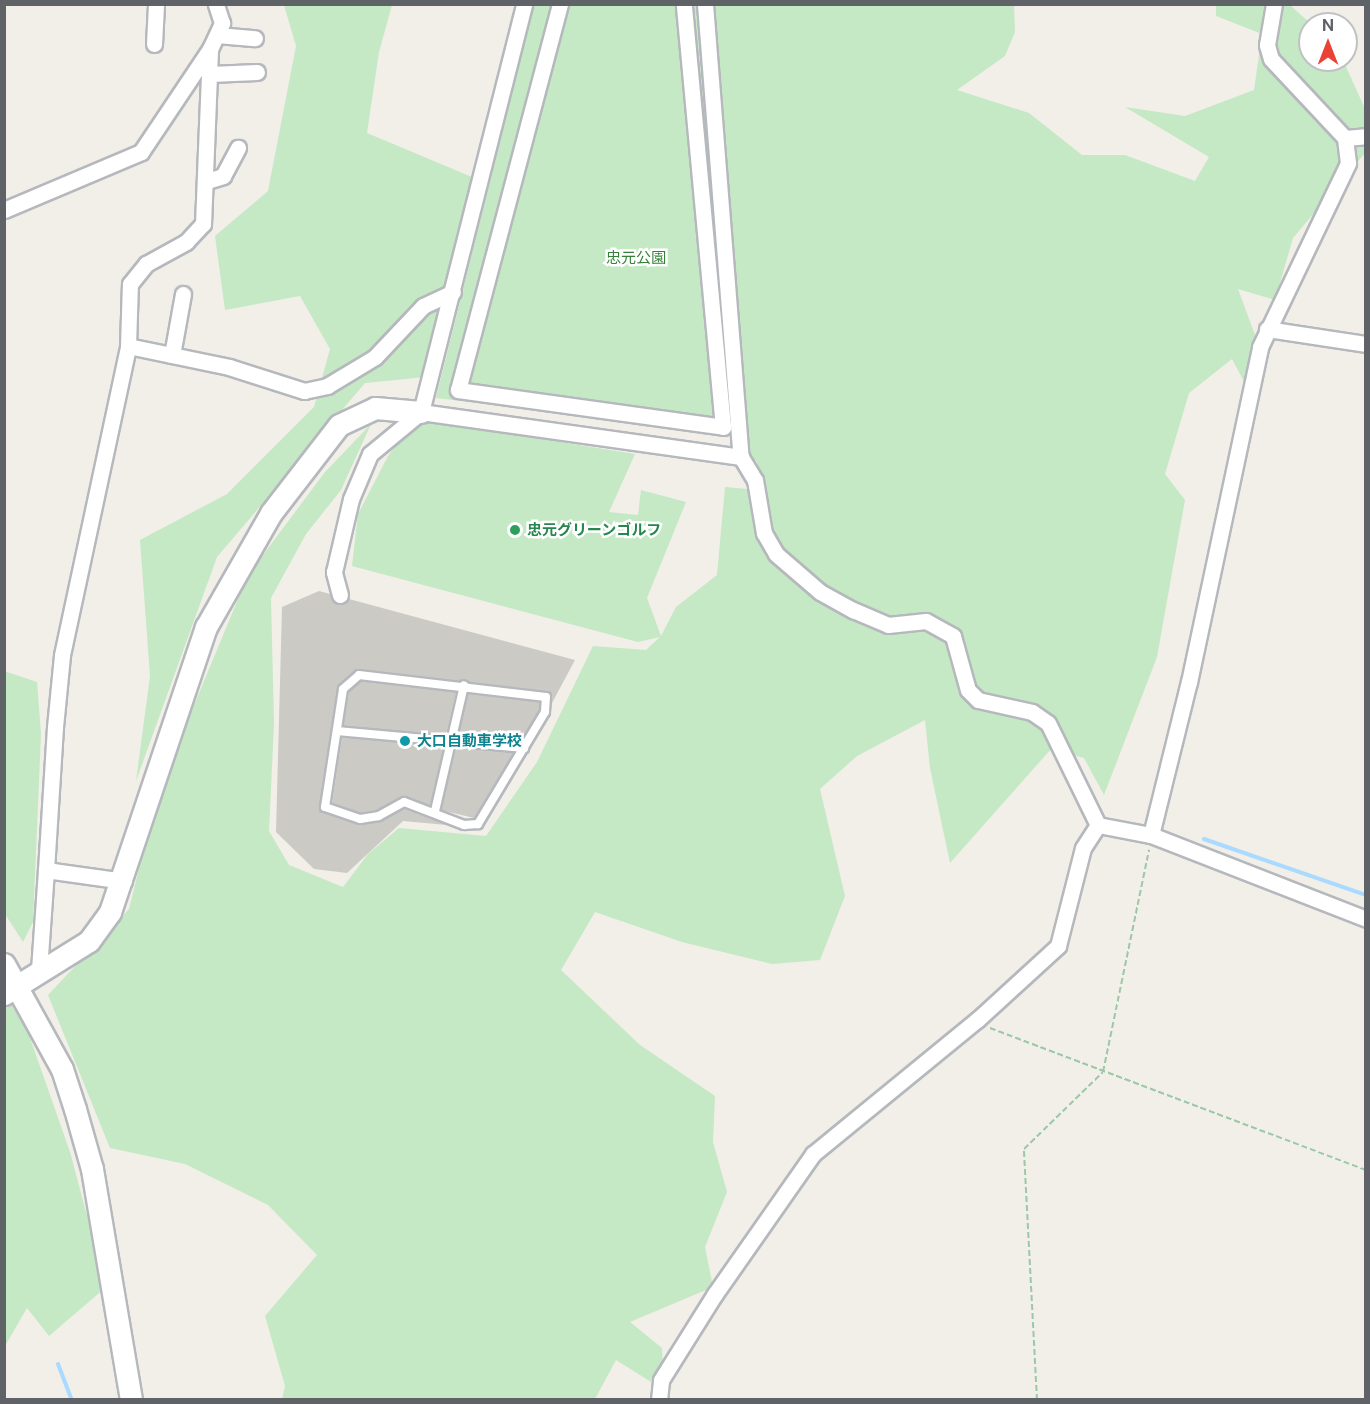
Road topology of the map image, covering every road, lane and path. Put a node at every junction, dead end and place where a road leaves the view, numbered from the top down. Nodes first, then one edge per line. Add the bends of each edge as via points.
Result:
1 (156, 4) edge
2 (216, 4) edge
3 (229, 4) edge
4 (524, 4) edge
5 (560, 4) edge
6 (684, 4) edge
7 (705, 4) edge
8 (1274, 4) edge
9 (217, 36) junction
10 (255, 38) dead end
11 (154, 44) dead end
12 (257, 72) dead end
13 (210, 74) junction
14 (1365, 136) edge
15 (1345, 138) junction
16 (238, 148) dead end
17 (207, 181) junction
18 (4, 210) edge
19 (453, 292) junction
20 (183, 294) dead end
21 (1266, 329) junction
22 (1365, 344) edge
23 (128, 346) junction
24 (172, 355) junction
25 (421, 412) junction
26 (741, 457) junction
27 (340, 595) dead end
28 (464, 685) junction
29 (337, 731) junction
30 (453, 740) junction
31 (524, 748) junction
32 (435, 811) junction
33 (1098, 825) junction
34 (1151, 835) junction
35 (46, 870) junction
36 (124, 881) junction
37 (1365, 919) edge
38 (4, 964) edge
39 (39, 970) junction
40 (12, 991) edge
41 (977, 1020) junction
42 (1103, 1072) junction
43 (1365, 1170) edge
44 (130, 1400) edge
45 (658, 1400) edge
46 (1037, 1400) edge

1 - 11 street
2 - 9 street
3 - 9 street
4 - 19 street
5 - 6 street via 458,390 723,427
7 - 26 street
8 - 15 street via 1266,45 1271,59
9 - 10 street
9 - 13 street
9 - 18 street via 141,152
12 - 13 street
13 - 17 street
14 - 15 street
15 - 21 street via 1349,153 1342,183
16 - 17 street via 223,176
17 - 23 street via 204,224 186,242 146,264 130,284
19 - 24 street via 423,306 375,357 327,386 304,391 229,367
19 - 25 street
20 - 24 street
21 - 22 street
21 - 34 street
23 - 24 street
23 - 35 street via 62,655
25 - 26 street
25 - 27 street via 370,454 351,499 334,572
25 - 36 street via 375,408 339,425 271,513 206,627 160,753
26 - 33 street via 755,480 764,533 777,554 820,592 853,610 888,625 926,621 948,631 968,690 978,700 1032,712 1048,723
28 - 29 lane via 359,675 343,689
28 - 30 lane
28 - 31 lane via 546,697 545,712
29 - 30 lane
29 - 32 lane via 325,798 330,811 360,819 379,816 404,802
30 - 31 lane
30 - 32 lane
31 - 32 lane via 478,824 464,825
33 - 34 street
33 - 41 street via 1083,848 1058,946
34 - 37 street
34 - 42 path via 1135,931
35 - 36 street
35 - 39 street
36 - 39 street via 110,912 89,941
38 - 40 street
39 - 40 street
40 - 44 street via 62,1069 92,1169
41 - 42 path
41 - 45 street via 813,1154 661,1380
42 - 43 path
42 - 46 path via 1024,1149

